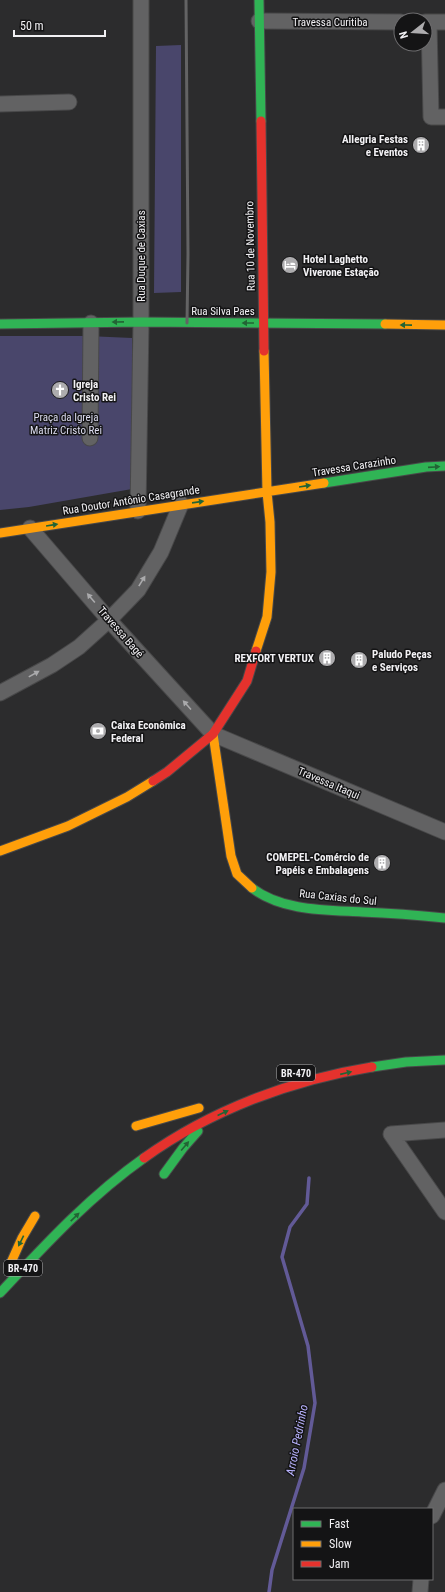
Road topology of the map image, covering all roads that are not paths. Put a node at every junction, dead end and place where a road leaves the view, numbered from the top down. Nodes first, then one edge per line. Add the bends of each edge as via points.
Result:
1 (141, 0) edge
2 (259, 0) edge
3 (259, 21) junction
4 (393, 22) edge
5 (433, 22) edge
6 (445, 22) edge
7 (428, 52) edge
8 (69, 102) dead end
9 (0, 104) edge
10 (445, 117) edge
11 (141, 322) junction
12 (91, 323) junction
13 (263, 323) junction
14 (0, 324) edge
15 (445, 325) edge
16 (90, 438) dead end
17 (445, 466) edge
18 (267, 492) junction
19 (181, 504) junction
20 (138, 511) junction
21 (30, 528) junction
22 (0, 533) edge
23 (109, 620) junction
24 (0, 693) edge
25 (213, 734) junction
26 (445, 832) edge
27 (2, 848) edge
28 (445, 918) edge
29 (445, 1060) edge
30 (208, 1119) junction
31 (136, 1126) dead end
32 (170, 1126) dead end
33 (445, 1130) edge
34 (164, 1174) dead end
35 (445, 1212) edge
36 (35, 1216) dead end
37 (29, 1247) dead end
38 (42, 1261) dead end
39 (18, 1274) junction
40 (0, 1293) edge
41 (445, 1490) edge
42 (433, 1514) edge
43 (421, 1580) edge
44 (420, 1592) edge

1 - 11 street, Rua Duque de Caxias
2 - 3 main road, Rua 10 de Novembro
3 - 4 street, Travessa Curitiba
3 - 13 main road, Rua 10 de Novembro
5 - 6 street
7 - 10 street via 430,117
8 - 9 street
11 -> 12 main road, Rua Silva Paes
13 -> 11 main road, Rua Silva Paes
11 - 20 street, Rua Duque de Caxias
12 - 14 main road, Rua Silva Paes
12 - 16 street
15 -> 13 main road, Rua Silva Paes
13 - 18 main road, Rua 10 de Novembro
18 -> 17 main road, Travessa Carazinho
19 -> 18 main road, Rua Doutor Antônio Casagrande
18 - 25 main road, Rua 10 de Novembro via 271,572 268,617 247,681
19 - 20 main road, Rua Doutor Antônio Casagrande
23 -> 19 street via 138,590 161,552
21 -> 20 main road, Rua Doutor Antônio Casagrande
21 - 22 main road, Rua Doutor Antônio Casagrande
23 -> 21 street, Travessa Bagé
24 -> 23 street via 79,647
25 -> 23 street, Travessa Bagé
25 - 26 street, Travessa Itaqui
25 - 27 main road, Rua 10 de Novembro via 167,772 127,797 68,826
25 - 28 main road, Rua Caxias do Sul via 230,853 241,880 253,890 283,902 314,909
30 -> 29 main road, BR-470 via 275,1092 331,1076 400,1063
34 -> 30 main road
39 -> 30 main road, BR-470 via 101,1191 164,1144
31 - 32 main road via 202,1106
33 - 35 street via 391,1134
36 -> 37 main road, BR-470 via 7,1269
38 - 39 main road
39 - 40 main road, BR-470
41 - 42 street
43 - 44 street

